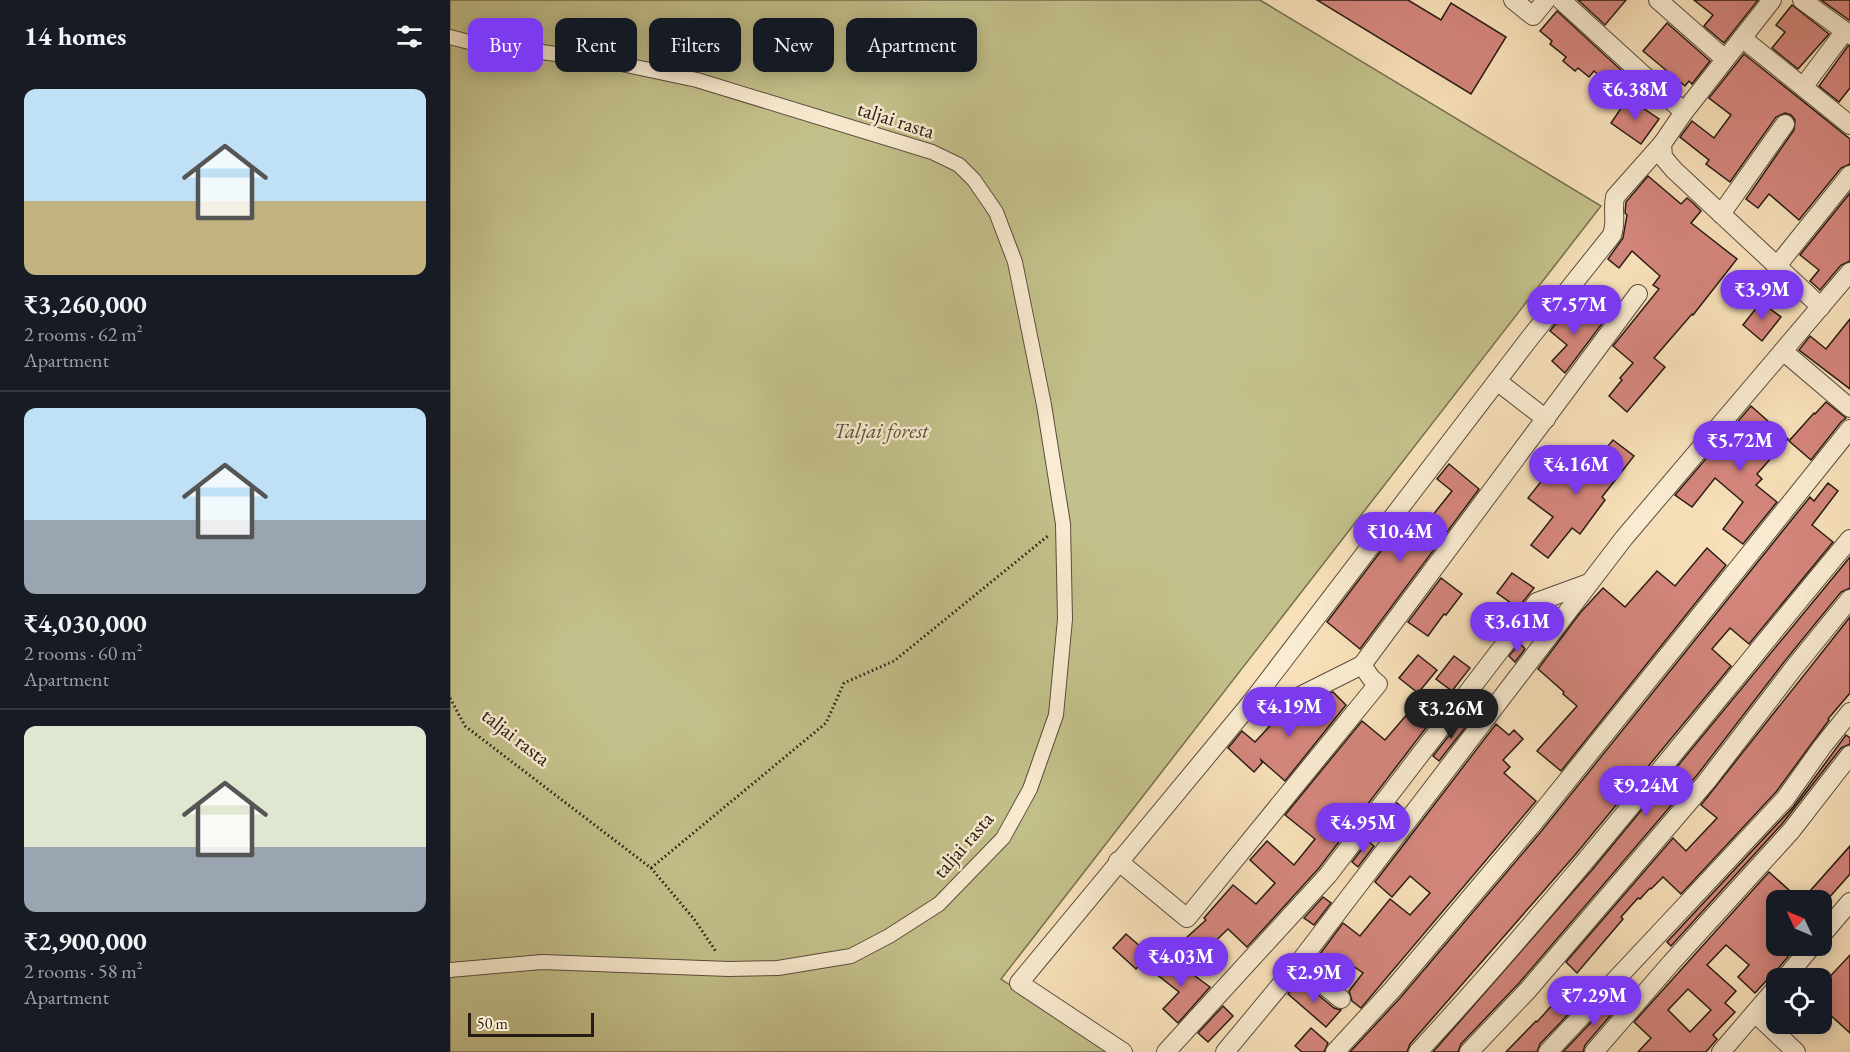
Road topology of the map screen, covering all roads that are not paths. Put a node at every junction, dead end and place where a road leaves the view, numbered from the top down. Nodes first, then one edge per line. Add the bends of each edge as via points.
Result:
1 (1513, 0) edge
2 (1546, 0) edge
3 (1561, 0) edge
4 (1658, 0) edge
5 (1772, 0) edge
6 (1802, 0) edge
7 (1847, 33) edge
8 (450, 37) edge
9 (1742, 38) junction
10 (1725, 59) junction
11 (1803, 87) junction
12 (1684, 112) junction
13 (1785, 124) dead end
14 (1850, 125) edge
15 (1662, 144) junction
16 (1850, 175) edge
17 (1721, 214) junction
18 (1776, 267) junction
19 (1850, 272) edge
20 (1638, 294) dead end
21 (1821, 307) junction
22 (1783, 351) junction
23 (1497, 381) junction
24 (1850, 408) edge
25 (1546, 419) junction
26 (1850, 429) edge
27 (1850, 539) edge
28 (1589, 583) junction
29 (1850, 599) edge
30 (1362, 665) junction
31 (1250, 704) junction
32 (1850, 712) edge
33 (1850, 754) edge
34 (1118, 861) junction
35 (1850, 902) edge
36 (1832, 923) edge
37 (1804, 956) edge
38 (1298, 964) junction
39 (1793, 968) edge
40 (450, 970) edge
41 (1341, 999) dead end
42 (1766, 1000) edge
43 (1755, 1013) junction
44 (1123, 1052) edge
45 (1166, 1052) edge
46 (1226, 1052) edge
47 (1335, 1052) edge
48 (1418, 1052) edge
49 (1469, 1052) edge
50 (1548, 1052) edge
51 (1594, 1052) edge
52 (1721, 1052) edge
53 (1796, 1052) edge

1 - 2 street via 1533,16
3 - 12 street
4 - 10 street
5 - 9 street
6 - 7 street
7 - 11 street
8 - 40 street, taljai rasta via 607,61 697,80 932,152 959,165 975,180 996,212 1015,262 1063,524 1065,619 1056,715 1029,789 1003,838 939,904 889,936 851,956 778,968 542,962
9 - 10 street
9 - 11 street
10 - 12 street
11 - 14 street
12 - 15 street
13 - 17 street
15 - 17 street via 1663,157
15 - 23 street via 1615,197 1612,235
16 - 18 street
17 - 18 street
18 - 21 street
19 - 21 street
20 - 25 street
21 - 22 street
22 - 24 street
22 - 28 street
23 - 25 street
23 - 31 street
25 - 30 street
26 - 47 street via 1530,827
27 - 48 street via 1670,761
28 - 38 street
28 - 45 street via 1537,602 1328,875
29 - 49 street via 1707,781 1528,990
30 - 31 street via 1282,705
30 - 34 street via 1378,684 1187,918
31 - 34 street
32 - 50 street via 1785,799
33 - 51 street via 1791,831
34 - 44 street via 1019,983
35 - 36 street
37 - 39 street
38 - 41 street
38 - 46 street
42 - 43 street
43 - 52 street
43 - 53 street

